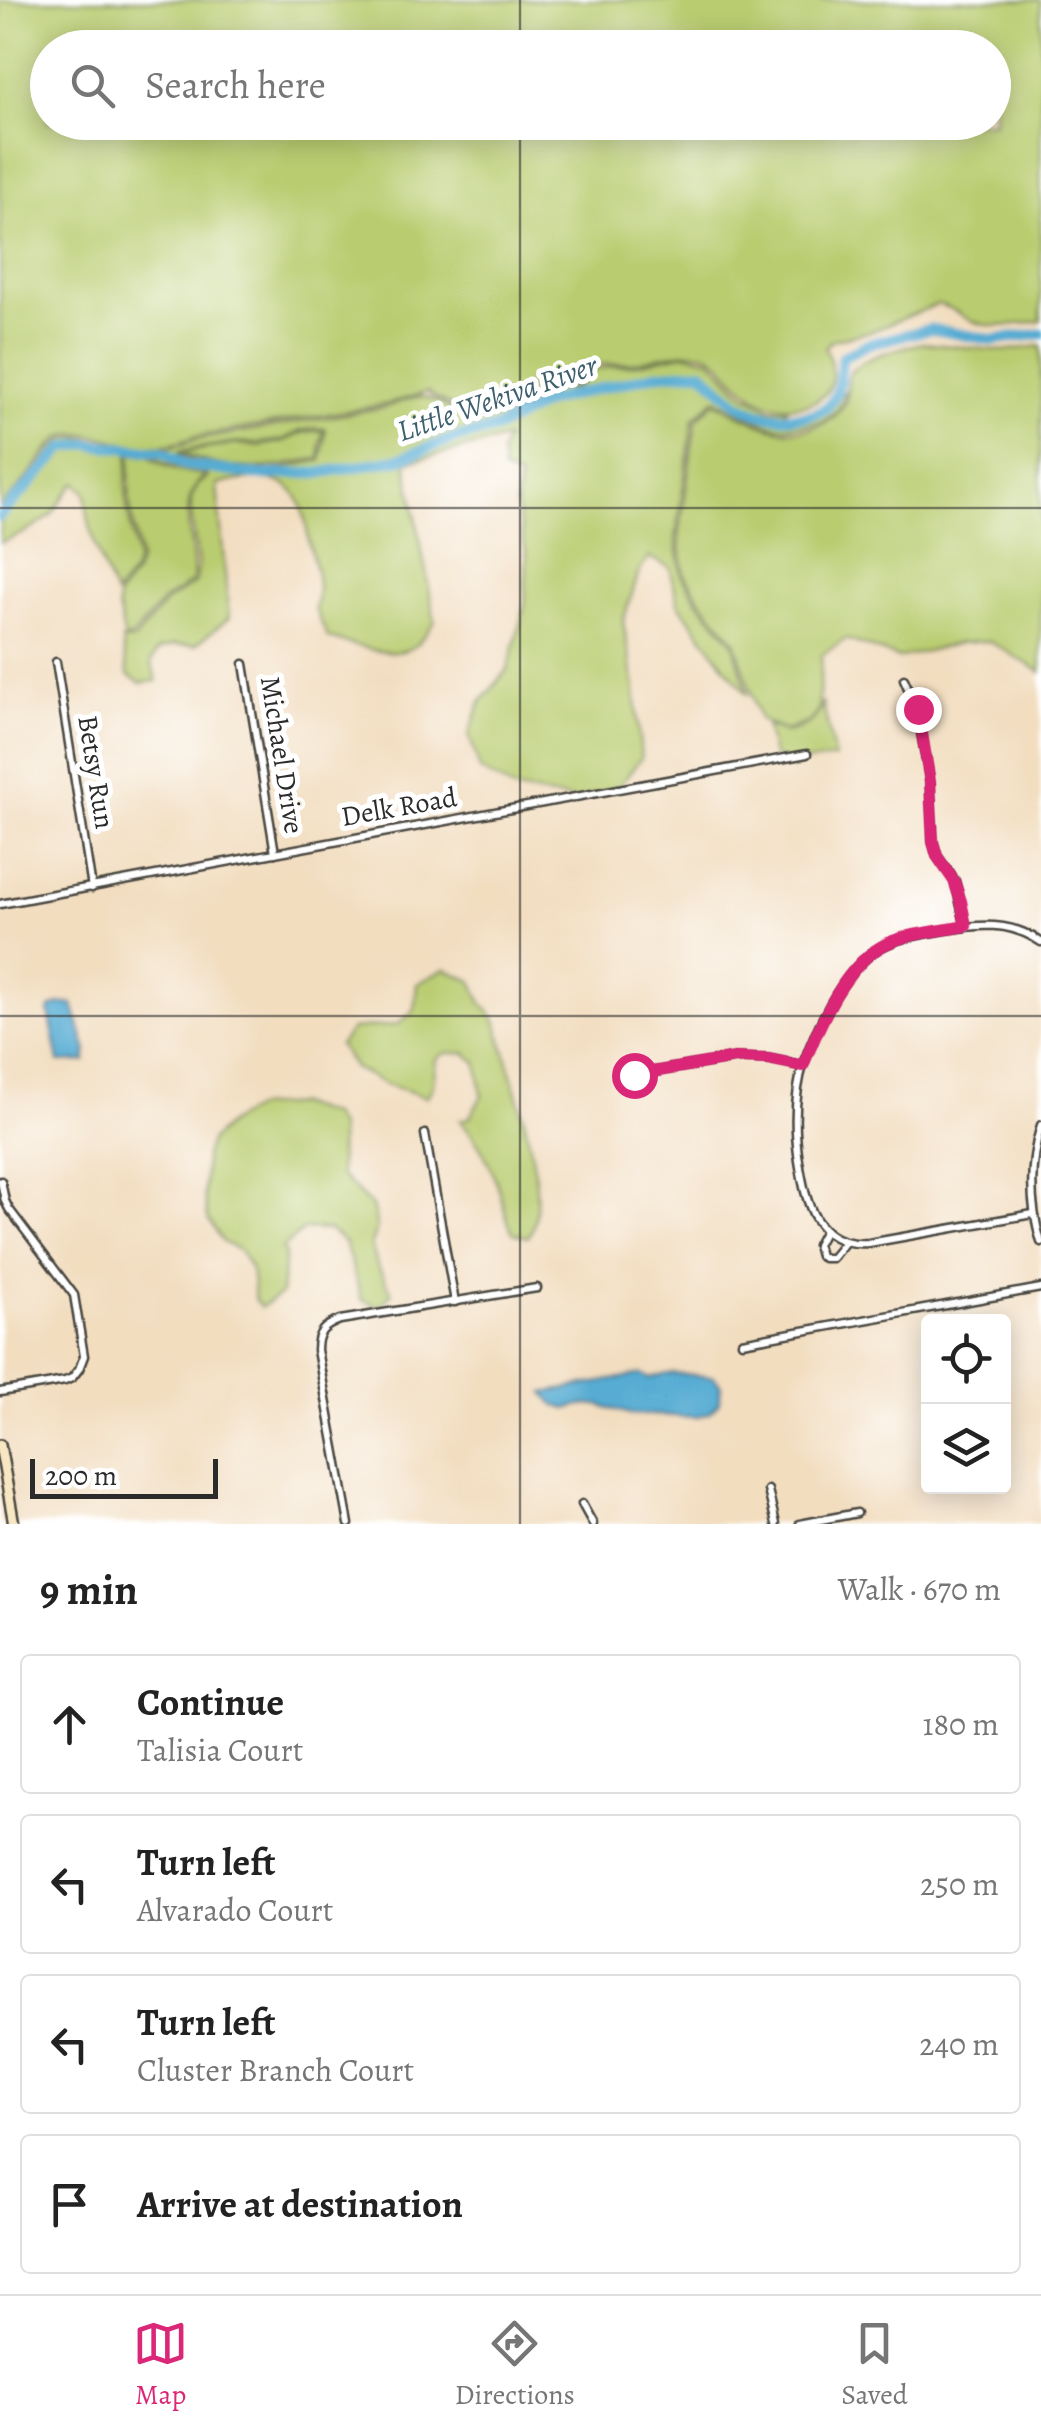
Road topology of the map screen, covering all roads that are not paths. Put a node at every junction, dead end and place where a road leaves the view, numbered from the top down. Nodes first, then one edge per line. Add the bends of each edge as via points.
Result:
1 (56, 662) dead end
2 (244, 664) dead end
3 (904, 679) dead end
4 (807, 754) dead end
5 (275, 854) junction
6 (92, 888) junction
7 (0, 904) edge
8 (966, 926) junction
9 (1041, 942) edge
10 (803, 1066) junction
11 (634, 1075) dead end
12 (1041, 1125) edge
13 (425, 1134) dead end
14 (1039, 1138) edge
15 (1, 1181) edge
16 (1033, 1214) junction
17 (825, 1230) junction
18 (844, 1242) junction
19 (1041, 1242) edge
20 (537, 1288) dead end
21 (1041, 1288) edge
22 (454, 1302) junction
23 (742, 1342) dead end
24 (0, 1392) edge
25 (0, 1445) edge
26 (768, 1490) dead end
27 (582, 1504) dead end
28 (857, 1513) dead end
29 (14, 1524) edge
30 (349, 1524) edge
31 (593, 1524) edge
32 (776, 1524) edge
33 (800, 1524) edge

1 - 6 street, Betsy Run
2 - 5 street, Michael Drive
3 - 8 street via 918,709 933,842 954,881
4 - 5 street, Delk Road
5 - 6 street, Delk Road
6 - 7 street, Delk Road
8 - 9 street via 1012,928
8 - 10 street via 903,938 870,954 827,1010
10 - 11 street via 735,1058
10 - 17 street via 796,1145 806,1200
12 - 14 street
13 - 22 street
14 - 16 street
15 - 24 street via 9,1209 74,1296 84,1356 72,1378
16 - 18 street
16 - 19 street
17 - 18 street
17 - 18 street via 817,1245 820,1256 832,1258
20 - 22 street
21 - 23 street
22 - 30 street via 340,1320 321,1330 317,1350
25 - 29 street
26 - 32 street
27 - 31 street
28 - 33 street

